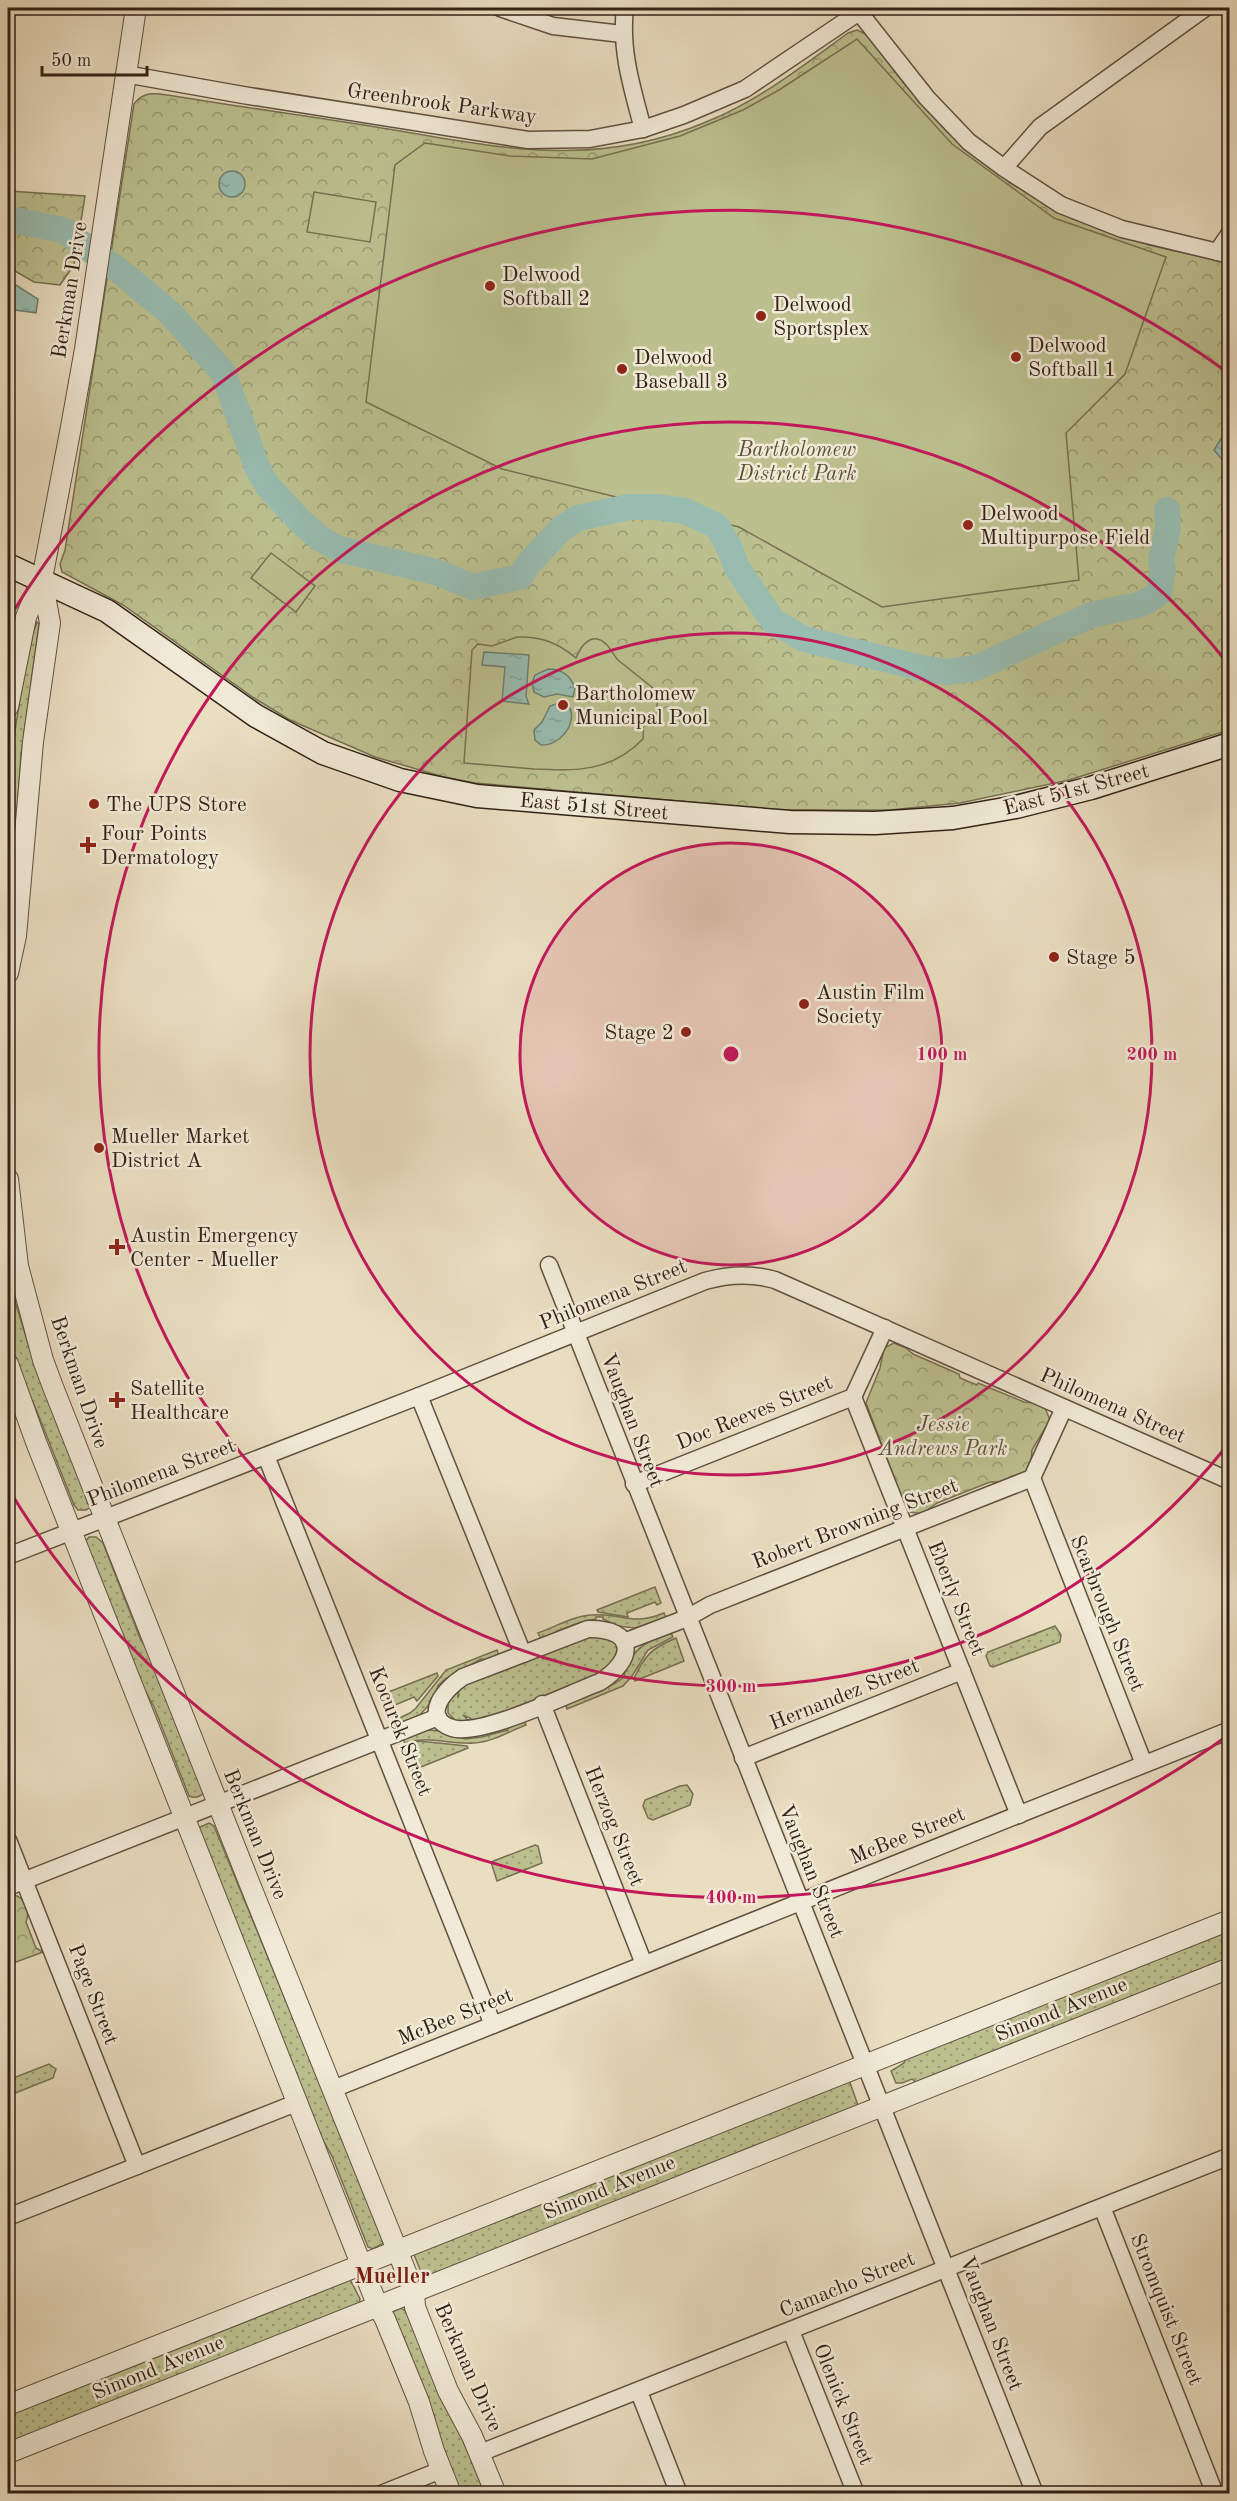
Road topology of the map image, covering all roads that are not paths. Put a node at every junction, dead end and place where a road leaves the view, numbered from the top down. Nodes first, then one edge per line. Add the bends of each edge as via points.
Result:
1 (136, 8) edge
2 (500, 8) edge
3 (625, 8) edge
4 (1205, 8) edge
5 (862, 10) edge
6 (622, 34) junction
7 (125, 74) junction
8 (643, 129) junction
9 (1004, 168) junction
10 (1230, 233) edge
11 (1223, 254) edge
12 (8, 565) edge
13 (42, 579) junction
14 (8, 707) edge
15 (1230, 744) edge
16 (8, 973) edge
17 (8, 1179) edge
18 (11, 1239) edge
19 (549, 1265) dead end
20 (885, 1328) junction
21 (575, 1333) junction
22 (8, 1364) edge
23 (419, 1396) junction
24 (853, 1397) junction
25 (1064, 1408) junction
26 (266, 1456) junction
27 (1032, 1478) junction
28 (1230, 1480) edge
29 (634, 1484) junction
30 (104, 1517) junction
31 (905, 1528) junction
32 (71, 1530) junction
33 (8, 1556) edge
34 (687, 1618) junction
35 (624, 1642) junction
36 (523, 1654) junction
37 (962, 1671) junction
38 (542, 1704) junction
39 (438, 1717) junction
40 (1230, 1730) edge
41 (380, 1739) junction
42 (743, 1758) junction
43 (1144, 1764) junction
44 (218, 1804) junction
45 (1019, 1815) junction
46 (185, 1817) junction
47 (8, 1840) edge
48 (24, 1880) junction
49 (8, 1887) edge
50 (800, 1901) junction
51 (1230, 1920) edge
52 (645, 1964) junction
53 (1230, 1968) edge
54 (493, 2025) junction
55 (865, 2065) junction
56 (333, 2089) junction
57 (296, 2103) junction
58 (881, 2106) junction
59 (1230, 2156) edge
60 (137, 2166) junction
61 (1102, 2207) junction
62 (8, 2217) edge
63 (398, 2250) junction
64 (361, 2264) junction
65 (947, 2269) junction
66 (414, 2292) junction
67 (378, 2307) junction
68 (791, 2331) junction
69 (639, 2392) junction
70 (8, 2405) edge
71 (8, 2453) edge
72 (480, 2453) junction
73 (441, 2470) junction
74 (381, 2493) edge
75 (451, 2493) edge
76 (496, 2493) edge
77 (680, 2493) edge
78 (856, 2493) edge
79 (1035, 2493) edge
80 (1215, 2493) edge

1 - 7 street, Berkman Drive
2 - 6 street via 553,26
3 - 6 street
4 - 9 street via 1040,128
5 - 8 street, Greenbrook Parkway via 745,89
5 - 9 street via 927,98 969,142
6 - 8 street
7 - 8 street, Greenbrook Parkway via 528,140 590,139
7 - 13 street, Berkman Drive via 85,349
9 - 11 street via 1060,205 1122,229
10 - 11 street
12 - 13 main road, East 51st Street
13 - 14 street, Berkman Drive via 26,617
13 - 15 main road, East 51st Street via 106,611 256,716 323,753 400,780 477,796 790,822 953,818 1091,788
13 - 16 street, Berkman Drive via 50,623 33,742 16,936
17 - 18 street, Berkman Drive
18 - 30 street, Berkman Drive via 44,1360
19 - 21 street, Vaughan Street
20 - 21 street, Philomena Street via 775,1280 743,1274 705,1281
20 - 24 street, Doc Reeves Street
20 - 25 street, Philomena Street
21 - 23 street, Philomena Street
21 - 29 street, Vaughan Street
22 - 32 street
23 - 26 street, Philomena Street
23 - 36 street
24 - 29 street, Doc Reeves Street
24 - 31 street, Eberly Street
25 - 27 street
25 - 28 street, Philomena Street
26 - 30 street, Philomena Street
26 - 41 street, Kocurek Street
27 - 31 street, Robert Browning Street
27 - 43 street, Scarbrough Street
29 - 34 street, Vaughan Street
30 - 32 street, Philomena Street
30 - 44 street, Berkman Drive
31 - 34 street, Robert Browning Street via 710,1605
31 - 37 street, Eberly Street
32 - 33 street, Philomena Street
32 - 46 street
34 - 35 street, Robert Browning Street
34 - 42 street, Vaughan Street
35 - 36 street via 614,1632 588,1629
35 - 38 street via 626,1653 613,1673 600,1682
36 - 39 street via 464,1677 449,1687 437,1707
37 - 42 street, Hernandez Street
37 - 45 street, Eberly Street
38 - 39 street via 475,1729 453,1728
38 - 52 street, Herzog Street
39 - 41 street
40 - 43 street, McBee Street
41 - 44 street
41 - 54 street, Kocurek Street
42 - 50 street, Vaughan Street
43 - 45 street, McBee Street
44 - 46 street
44 - 56 street, Berkman Drive
45 - 50 street, McBee Street
46 - 48 street
46 - 57 street
47 - 48 street, Page Street
48 - 49 street
48 - 60 street, Page Street
50 - 52 street, McBee Street
50 - 55 street, Vaughan Street
51 - 55 street, Simond Avenue
52 - 54 street, McBee Street
53 - 58 street, Simond Avenue
54 - 56 street, McBee Street
55 - 58 street, Vaughan Street
55 - 63 street, Simond Avenue
56 - 63 street, Berkman Drive
57 - 60 street
57 - 64 street
58 - 65 street, Vaughan Street
58 - 66 street, Simond Avenue
59 - 61 street, Camacho Street
60 - 62 street
61 - 65 street, Camacho Street
61 - 80 street, Stromquist Street
63 - 64 street, Simond Avenue
63 - 66 street, Berkman Drive
64 - 67 street
64 - 70 street, Simond Avenue
65 - 68 street, Camacho Street
65 - 79 street, Vaughan Street
66 - 67 street, Simond Avenue
66 - 72 street, Berkman Drive via 415,2307 448,2391
67 - 71 street, Simond Avenue
67 - 73 street via 416,2394
68 - 69 street, Camacho Street
68 - 78 street, Olenick Street
69 - 72 street, Camacho Street
69 - 77 street
72 - 76 street, Berkman Drive
73 - 74 street
73 - 75 street

